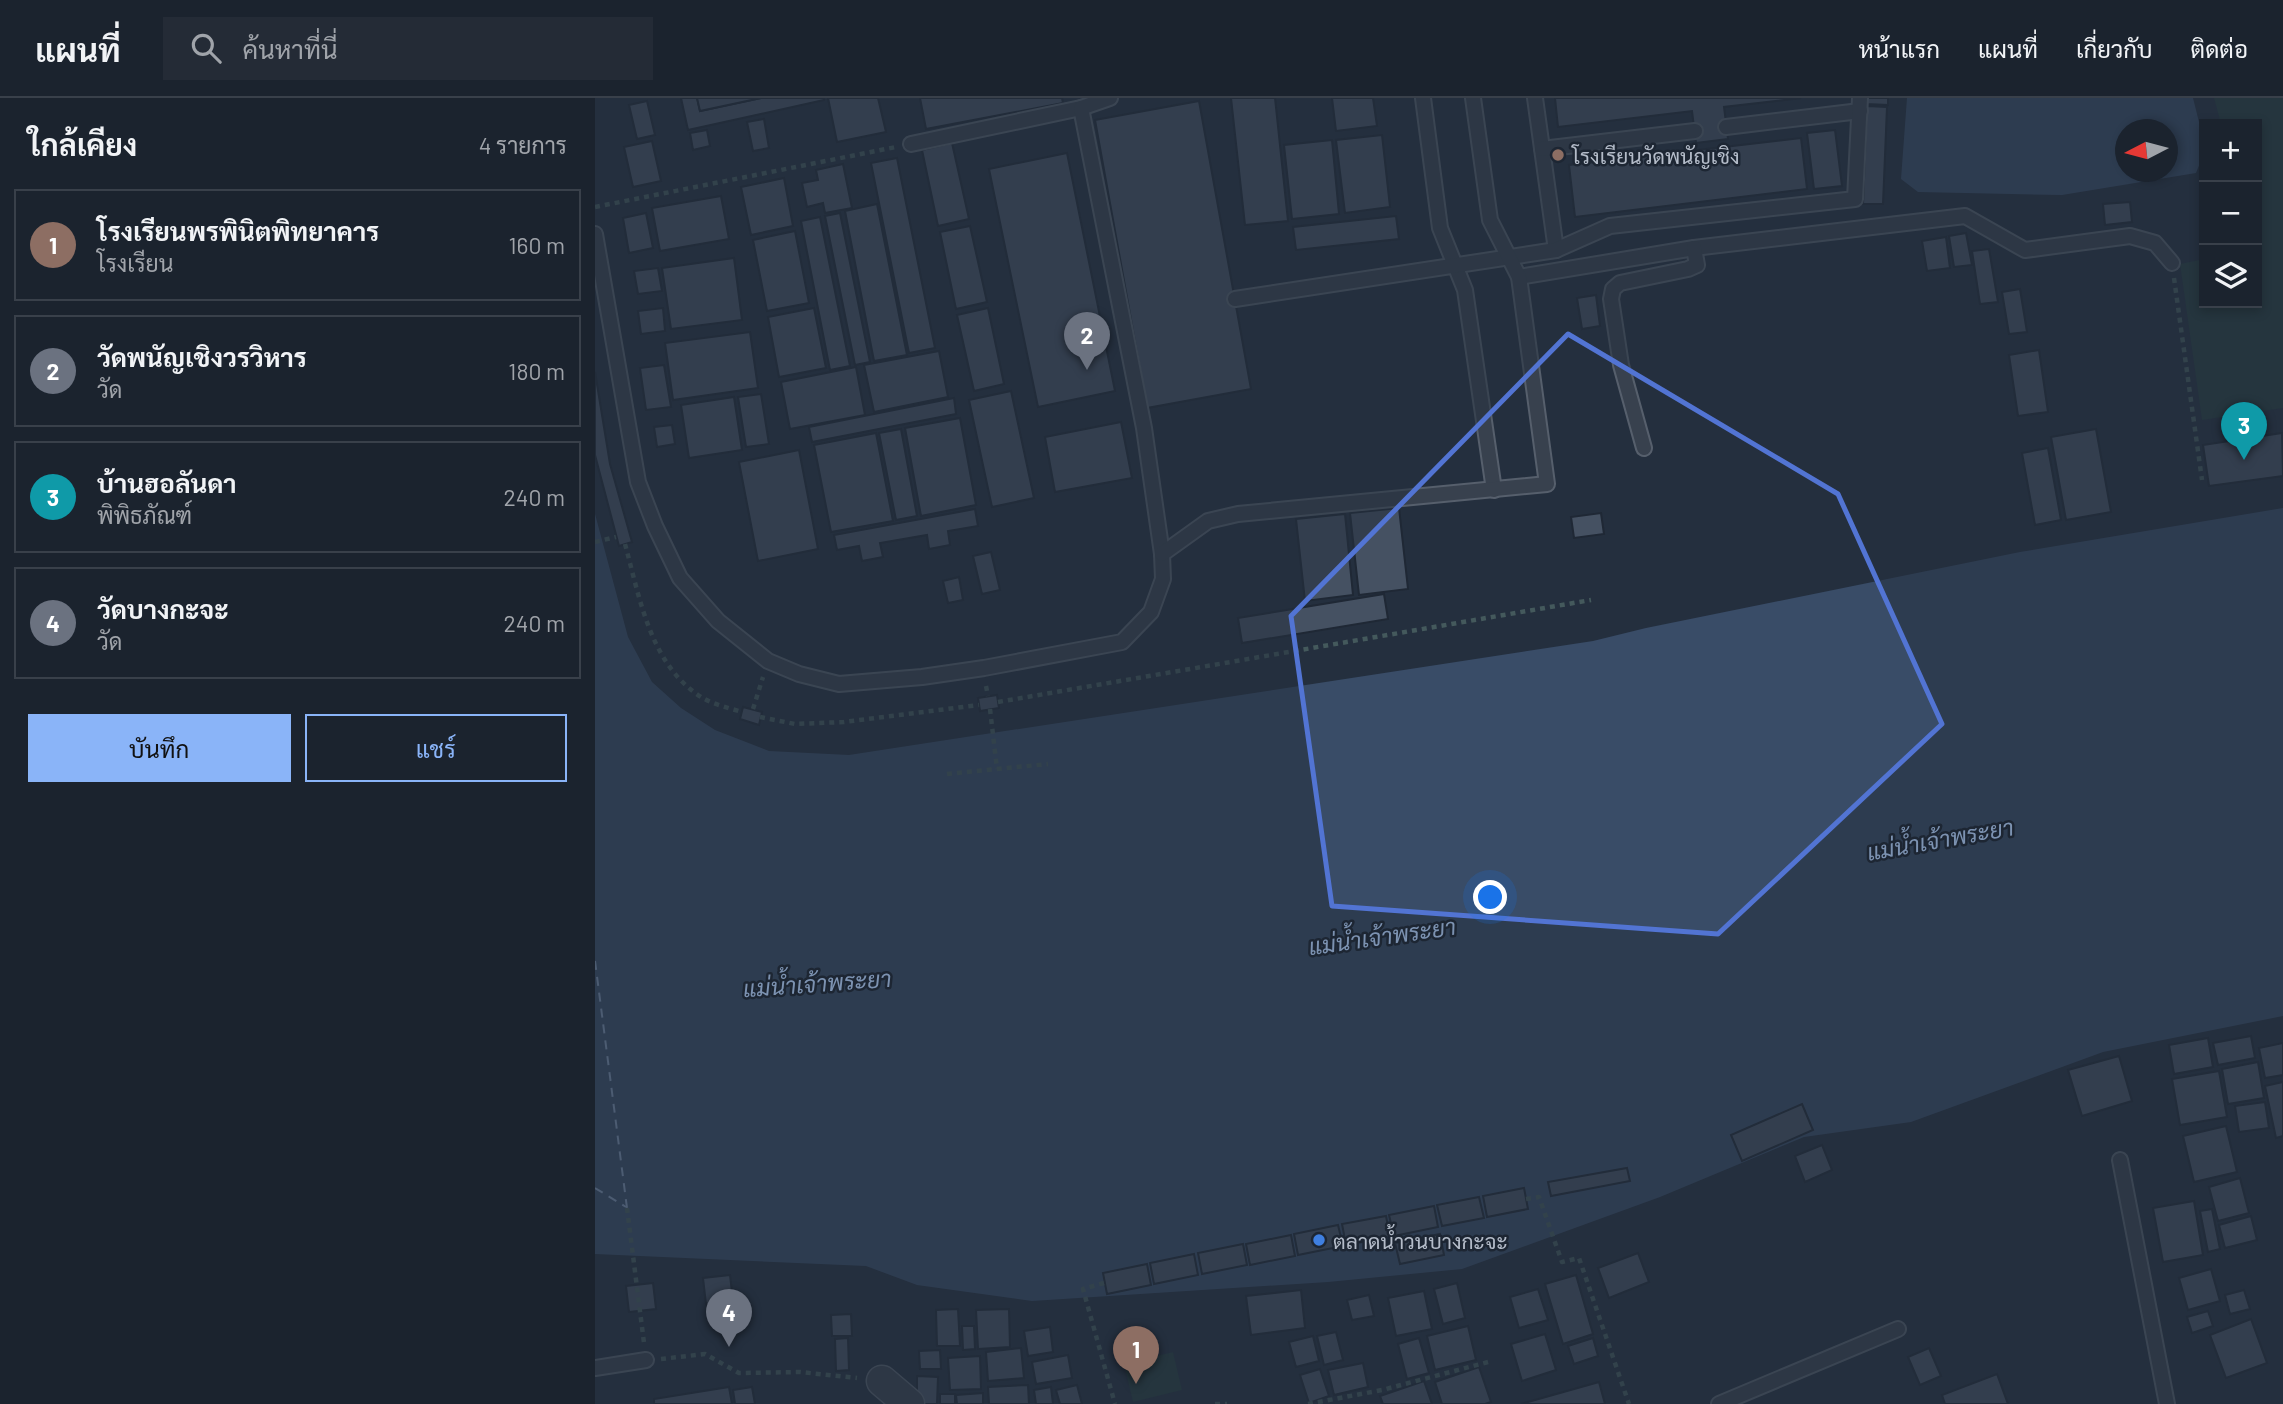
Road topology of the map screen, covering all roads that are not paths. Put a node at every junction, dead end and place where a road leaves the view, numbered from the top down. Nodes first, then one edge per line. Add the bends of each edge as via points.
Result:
1 (1110, 98) edge
2 (1423, 98) edge
3 (1473, 98) edge
4 (1535, 98) edge
5 (1860, 105) edge
6 (1081, 108) junction
7 (1726, 127) dead end
8 (1695, 131) dead end
9 (911, 144) road end
10 (1542, 149) junction
11 (595, 234) edge
12 (1694, 248) junction
13 (1556, 250) junction
14 (1507, 257) junction
15 (2172, 263) road end
16 (1454, 265) junction
17 (1519, 276) junction
18 (1235, 299) dead end
19 (1644, 448) dead end
20 (1494, 490) junction
21 (1162, 554) junction
22 (2120, 1160) dead end
23 (1898, 1329) dead end
24 (646, 1360) road end
25 (595, 1368) edge
26 (882, 1381) road end
27 (909, 1404) edge
28 (1719, 1404) edge
29 (2167, 1404) edge

1 - 6 lane
2 - 16 lane via 1440,228
3 - 14 lane via 1490,220
4 - 10 lane
5 - 7 lane
5 - 13 lane via 1855,200 1609,226
6 - 9 lane
6 - 21 lane via 1127,317
8 - 10 lane
10 - 13 lane
11 - 21 lane via 638,482 655,526 680,578 718,621 768,661 839,684 972,670 1122,642 1151,612 1163,579
12 - 15 lane via 1965,216 2025,250 2130,236 2155,243
12 - 17 lane
12 - 19 lane via 1697,265 1620,283 1613,289 1621,365
13 - 14 lane
14 - 16 lane
14 - 17 lane
16 - 18 lane
16 - 20 lane via 1465,290
17 - 20 lane via 1547,484
20 - 21 lane via 1238,514 1208,521
22 - 29 lane
23 - 28 lane
24 - 25 lane
26 - 27 street

